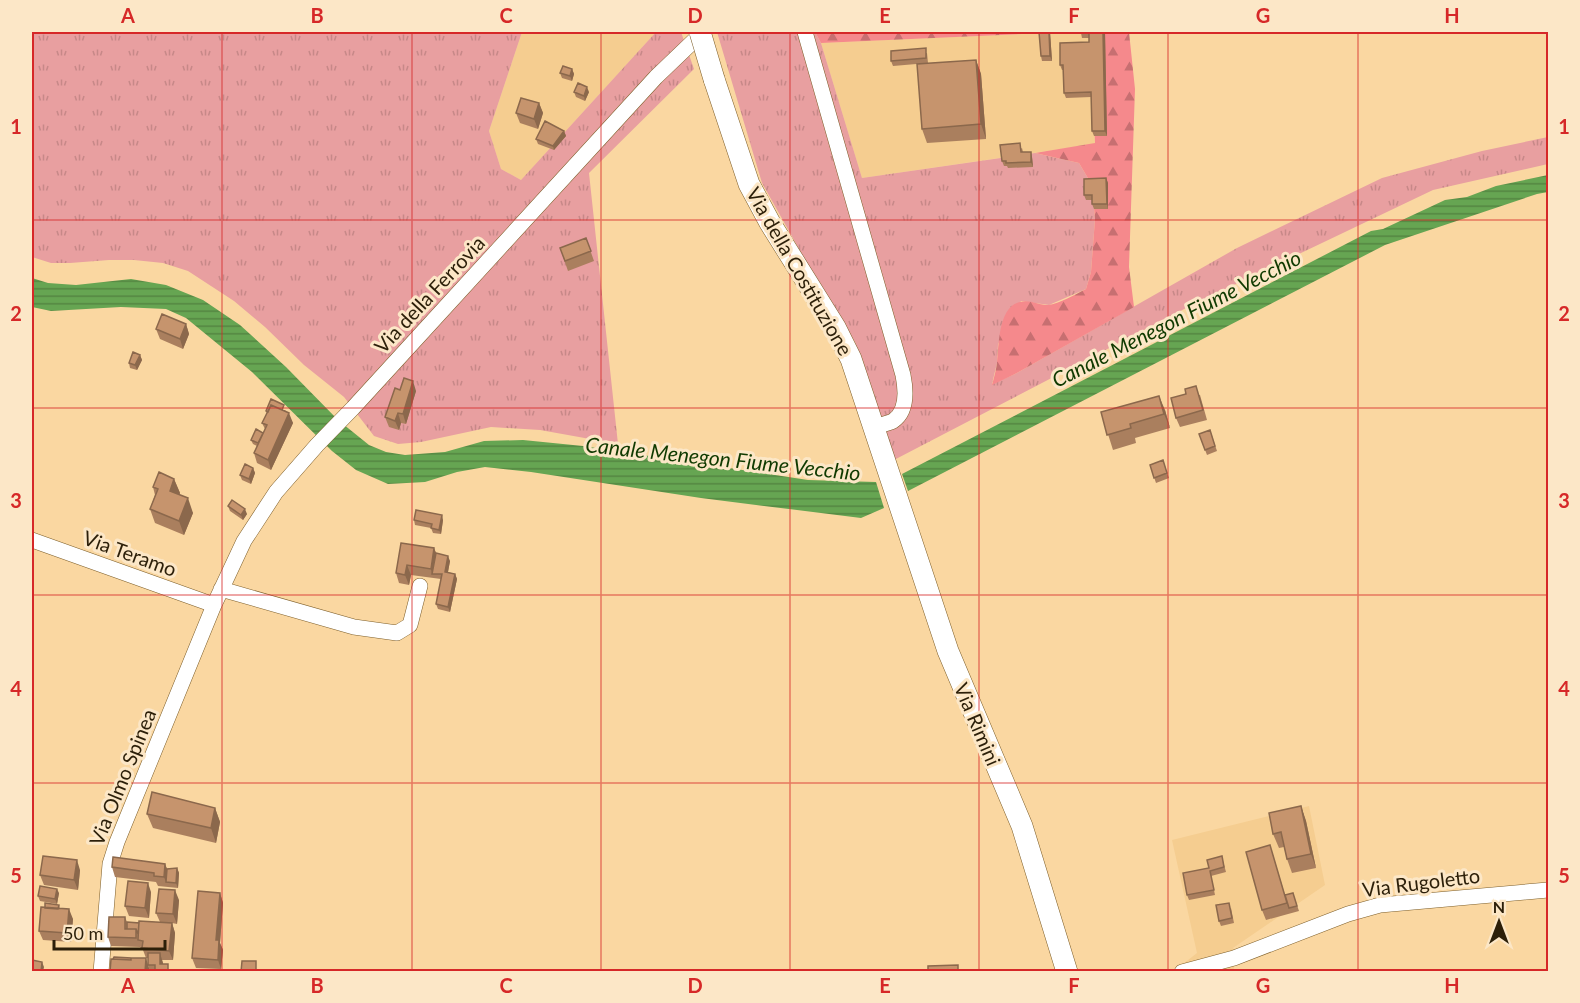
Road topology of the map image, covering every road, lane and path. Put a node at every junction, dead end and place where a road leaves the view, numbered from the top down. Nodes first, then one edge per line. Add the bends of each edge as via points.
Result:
1 (701, 32) edge
2 (805, 32) edge
3 (873, 427) junction
4 (887, 470) joint
5 (32, 540) edge
6 (420, 586) dead end
7 (221, 589) junction
8 (214, 605) junction
9 (1548, 890) edge
10 (1235, 965) edge
11 (100, 972) edge
12 (1067, 972) edge
13 (1182, 972) edge

1 - 3 main road, Via della Costituzione, bridge via 749,184 835,327
1 - 7 street, Via della Ferrovia via 276,492 244,541
2 - 3 street via 906,390 905,404 894,421
3 - 4 main road, Via della Costituzione
4 - 12 main road, Via Rimini via 948,651 1022,826
5 - 8 street, Via Teramo
6 - 7 street via 410,625 398,633 354,627
7 - 8 street, Via della Ferrovia
8 - 11 street, Via Olmo Spinea via 110,864
9 - 10 street, Via Rugoletto via 1380,905 1348,914
10 - 13 street, Via Rugoletto

